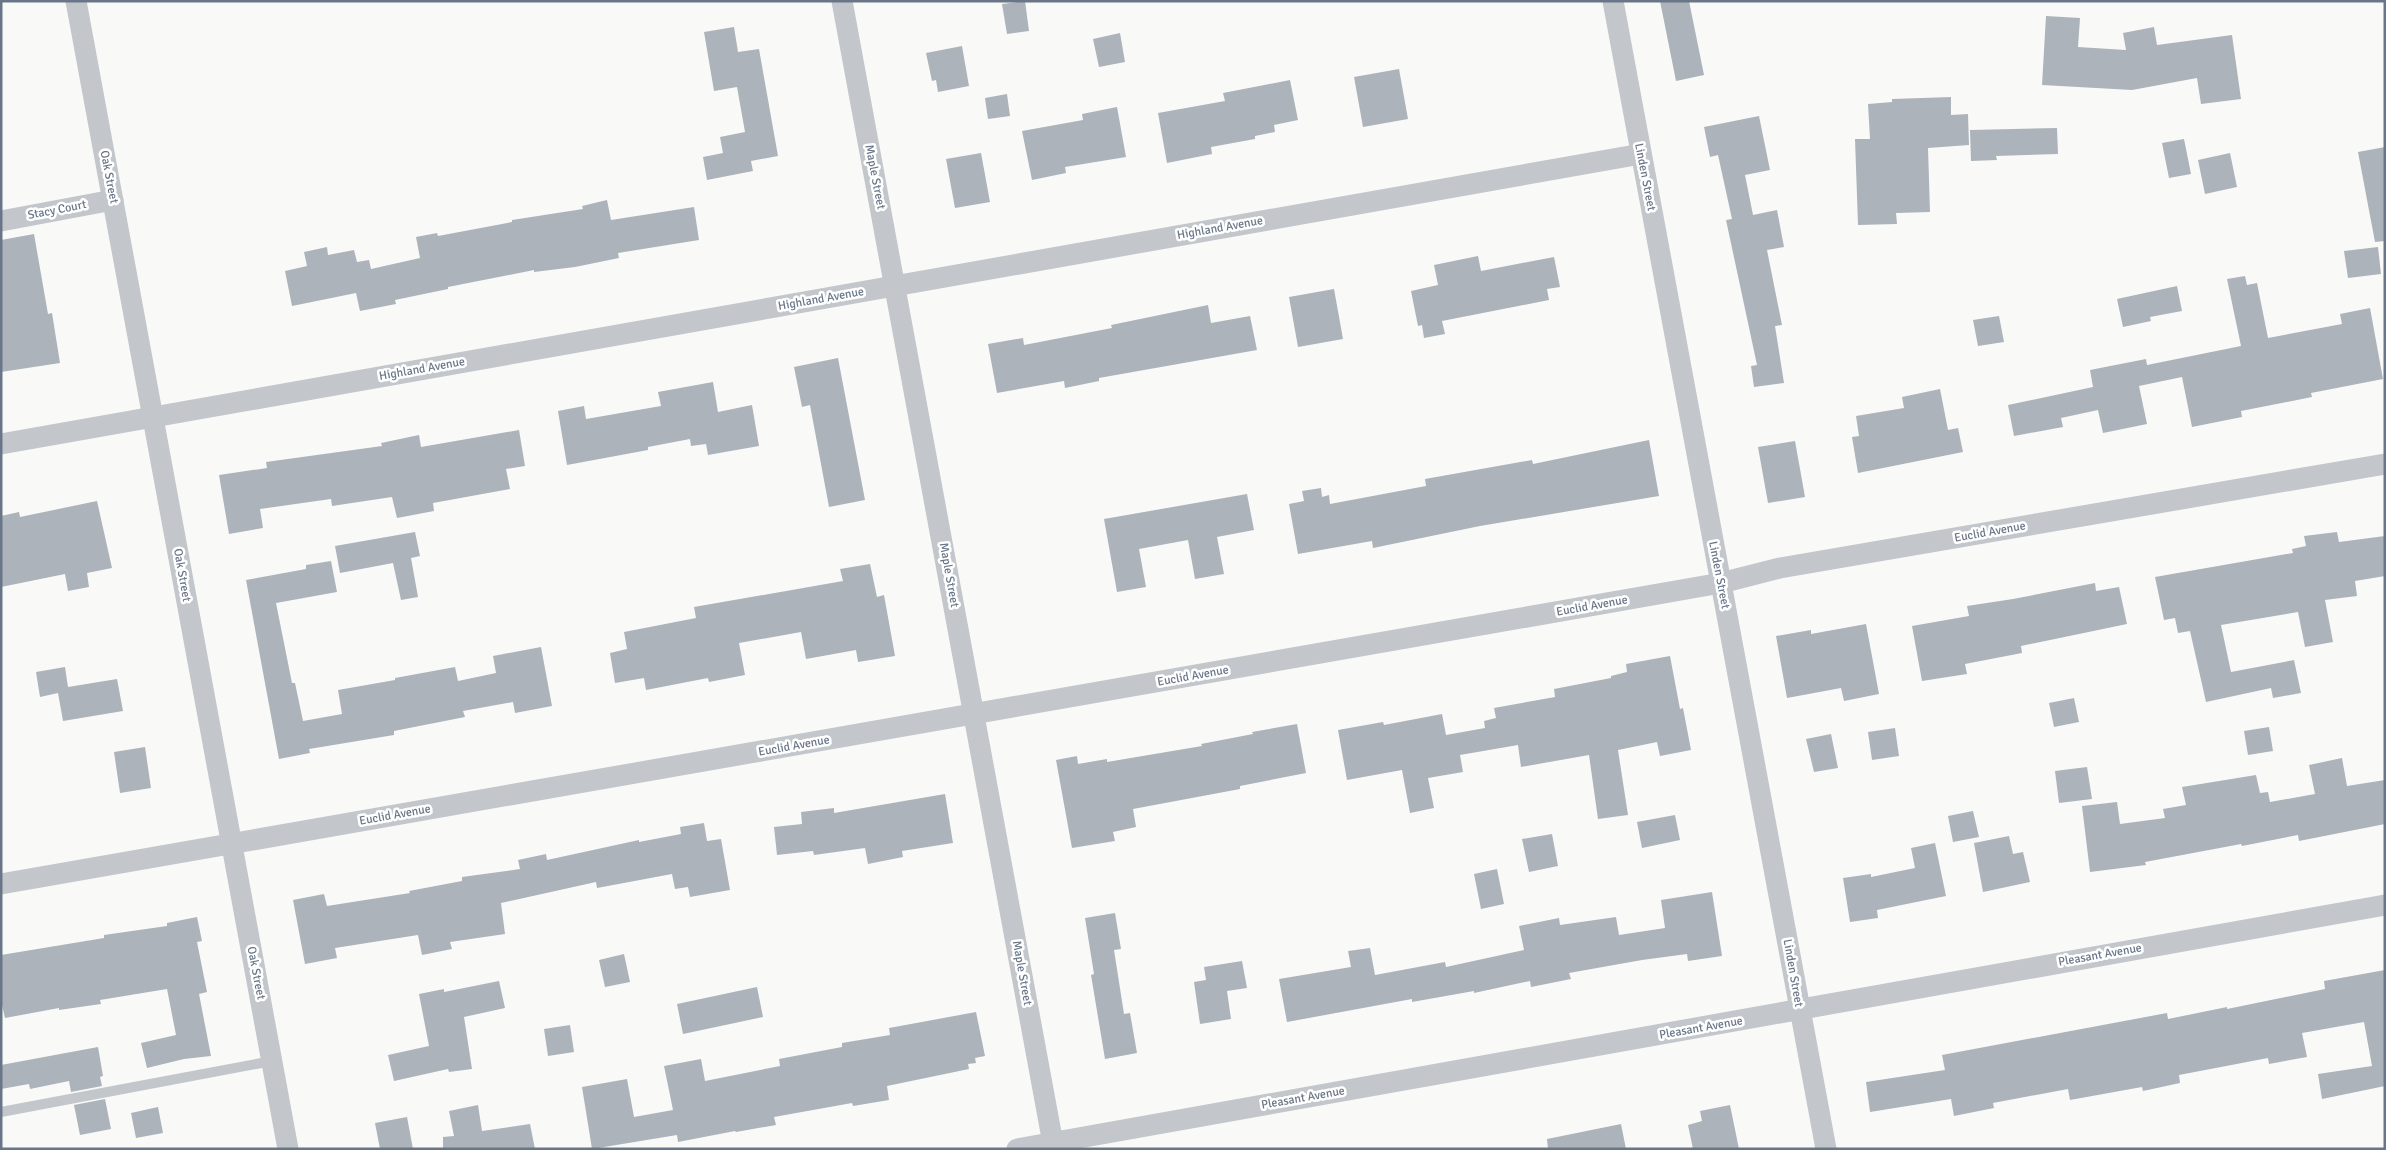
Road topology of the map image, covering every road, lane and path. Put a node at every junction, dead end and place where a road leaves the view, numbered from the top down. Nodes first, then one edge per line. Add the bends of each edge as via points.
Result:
1 (76, 1) edge
2 (842, 1) edge
3 (1612, 1) edge
4 (1641, 154) junction
5 (113, 200) junction
6 (1, 221) edge
7 (895, 286) junction
8 (152, 417) junction
9 (1, 444) edge
10 (2385, 464) edge
11 (1721, 583) junction
12 (974, 714) junction
13 (232, 844) junction
14 (1, 884) edge
15 (2385, 905) edge
16 (1800, 1011) junction
17 (272, 1062) junction
18 (1, 1112) edge
19 (1054, 1146) edge
20 (288, 1149) edge
21 (1018, 1149) edge
22 (1826, 1149) edge

1 - 5 street, Oak Street
2 - 7 street, Maple Street
3 - 4 street, Linden Street
4 - 7 street, Highland Avenue
4 - 11 street, Linden Street
5 - 6 street, Stacy Court
5 - 8 street, Oak Street
7 - 8 street, Highland Avenue
7 - 12 street, Maple Street
8 - 9 street, Highland Avenue
8 - 13 street, Oak Street
10 - 11 street, Euclid Avenue via 1780,568
11 - 12 street, Euclid Avenue
11 - 16 street, Linden Street
12 - 13 street, Euclid Avenue
12 - 19 street, Maple Street
13 - 14 street, Euclid Avenue
13 - 17 street, Oak Street
15 - 16 street, Pleasant Avenue via 1860,997
16 - 19 street, Pleasant Avenue
16 - 22 street, Linden Street
17 - 18 lane
17 - 20 street, Oak Street
19 - 21 street, Pleasant Avenue

